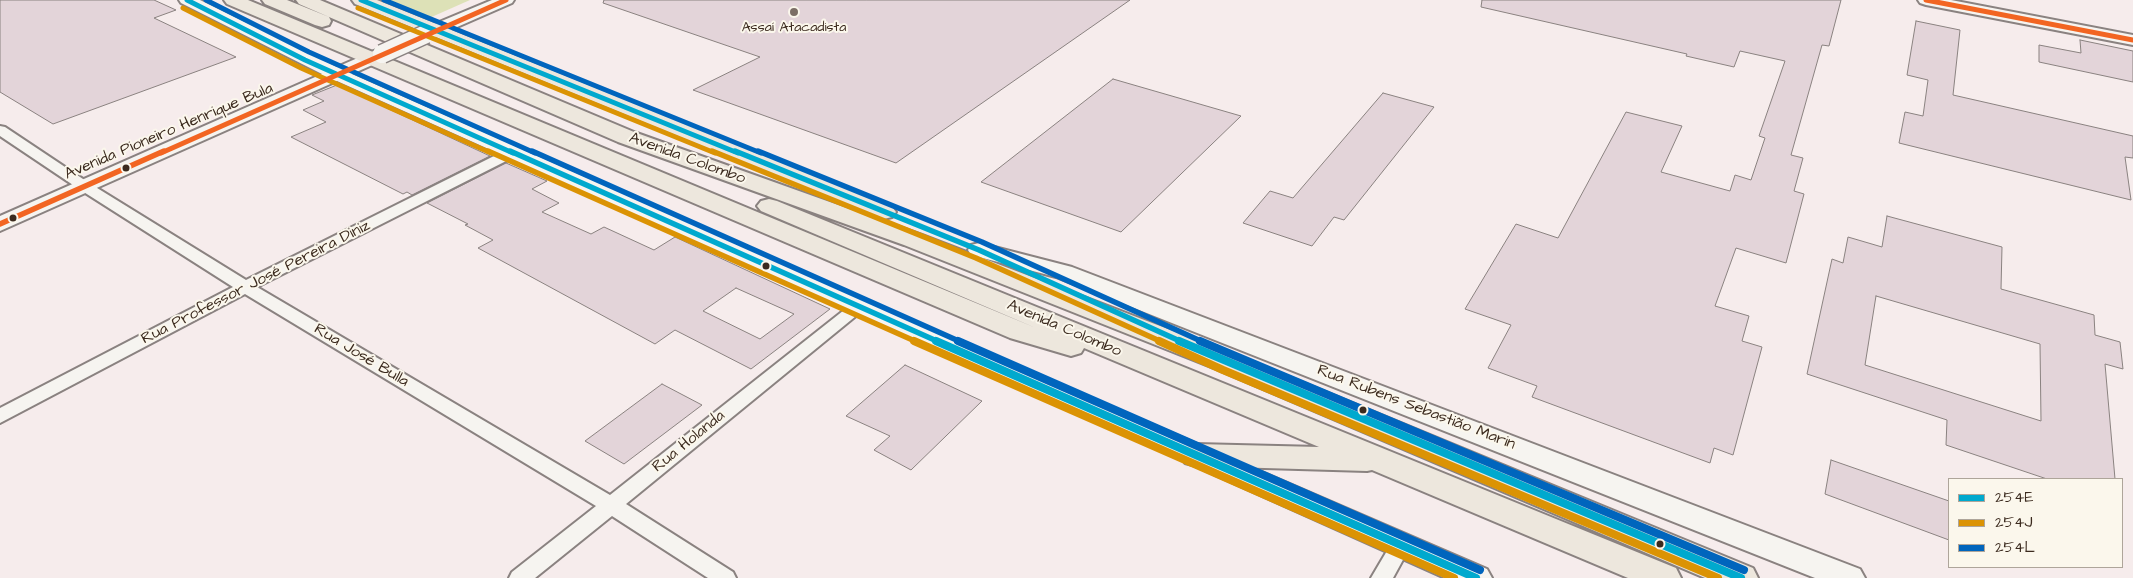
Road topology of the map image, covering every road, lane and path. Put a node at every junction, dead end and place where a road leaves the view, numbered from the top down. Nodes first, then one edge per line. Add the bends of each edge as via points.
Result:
1 (187, 0) edge
2 (233, 0) edge
3 (271, 0) edge
4 (305, 0) edge
5 (361, 0) edge
6 (470, 0) edge
7 (506, 0) edge
8 (1926, 0) edge
9 (1966, 0) edge
10 (422, 28) junction
11 (2133, 32) edge
12 (2133, 40) edge
13 (368, 53) junction
14 (328, 70) junction
15 (0, 130) edge
16 (513, 152) junction
17 (77, 181) junction
18 (0, 206) edge
19 (0, 224) edge
20 (979, 250) junction
21 (245, 287) junction
22 (859, 307) junction
23 (1226, 362) junction
24 (1202, 386) junction
25 (0, 416) edge
26 (1196, 455) junction
27 (1386, 461) junction
28 (610, 505) junction
29 (1401, 545) junction
30 (520, 578) edge
31 (725, 578) edge
32 (1382, 578) edge
33 (1476, 578) edge
34 (1664, 578) edge
35 (1741, 578) edge
36 (1849, 578) edge

1 - 14 street
2 - 13 main road
3 - 24 main road, Avenida Colombo
4 - 23 main road, Avenida Colombo via 626,137 913,240
5 - 10 main road
6 - 10 street
7 - 10 street
8 - 12 street
9 - 11 street
10 - 13 street, Avenida Pioneiro Henrique Bula, bridge
10 - 20 main road
13 - 14 street, Avenida Pioneiro Henrique Bula
13 - 24 main road via 1020,332
14 - 16 street
14 - 17 street, Avenida Pioneiro Henrique Bula
15 - 17 street, Rua José Bulla
16 - 21 street, Rua Professor José Pereira Diniz
16 - 22 street
17 - 18 street, Avenida Pioneiro Henrique Bula
17 - 19 street, Avenida Pioneiro Henrique Bula
17 - 21 street, Rua José Bulla
20 - 23 main road
20 - 36 street, Rua Rubens Sebastião Marin via 1064,272
21 - 25 street, Rua Professor José Pereira Diniz
21 - 28 street, Rua José Bulla
22 - 26 street
22 - 28 street, Rua Holanda
23 - 35 main road, Avenida Colombo
24 - 27 main road, Avenida Colombo
26 - 27 main road
26 - 29 street
27 - 34 main road, Avenida Colombo
28 - 30 street, Rua Holanda
28 - 31 street, Rua José Bulla
29 - 32 street
29 - 33 street

